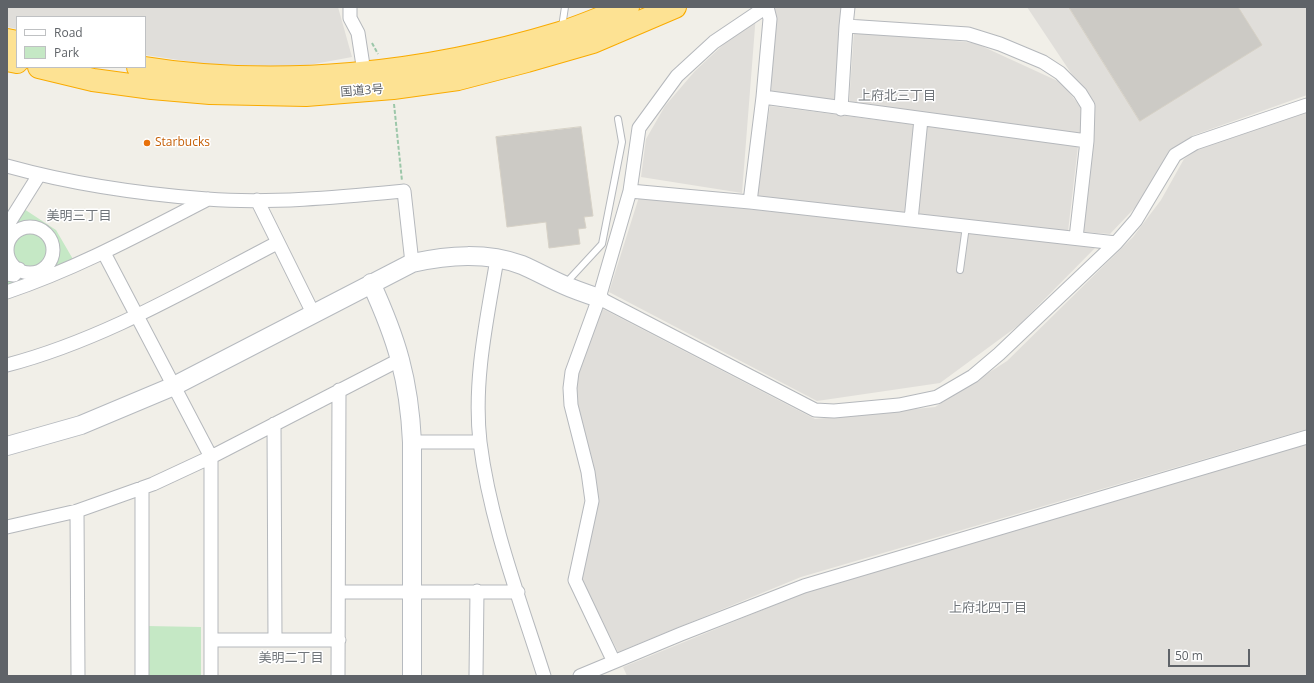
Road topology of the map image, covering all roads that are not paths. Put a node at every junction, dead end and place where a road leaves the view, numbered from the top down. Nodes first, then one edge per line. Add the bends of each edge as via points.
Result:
1 (350, 7) edge
2 (565, 7) edge
3 (628, 7) edge
4 (675, 7) edge
5 (766, 7) edge
6 (848, 7) edge
7 (846, 26) junction
8 (562, 33) junction
9 (43, 68) edge
10 (146, 68) edge
11 (364, 72) junction
12 (763, 97) junction
13 (1307, 105) edge
14 (841, 108) junction
15 (618, 118) dead end
16 (921, 119) junction
17 (1087, 141) junction
18 (7, 166) edge
19 (39, 175) junction
20 (630, 191) junction
21 (208, 199) junction
22 (257, 200) junction
23 (750, 202) junction
24 (911, 220) junction
25 (7, 226) edge
26 (966, 226) junction
27 (1076, 238) junction
28 (278, 243) junction
29 (1116, 243) junction
30 (104, 253) junction
31 (497, 258) junction
32 (50, 261) junction
33 (412, 263) junction
34 (960, 270) dead end
35 (63, 271) junction
36 (13, 272) edge
37 (372, 283) junction
38 (564, 285) junction
39 (7, 292) edge
40 (599, 298) junction
41 (313, 313) junction
42 (137, 316) junction
43 (401, 359) junction
44 (7, 365) edge
45 (174, 386) junction
46 (339, 390) junction
47 (274, 424) junction
48 (1307, 437) edge
49 (412, 442) junction
50 (480, 442) junction
51 (7, 446) edge
52 (211, 457) junction
53 (142, 488) junction
54 (77, 511) junction
55 (7, 527) edge
56 (477, 590) junction
57 (412, 591) junction
58 (339, 592) junction
59 (518, 592) junction
60 (210, 640) junction
61 (275, 640) junction
62 (339, 640) junction
63 (614, 662) junction
64 (78, 676) edge
65 (142, 676) edge
66 (211, 676) edge
67 (338, 676) edge
68 (412, 676) edge
69 (476, 676) edge
70 (544, 676) edge
71 (580, 676) edge

1 - 11 street via 350,18 358,33
2 - 8 lane
3 - 8 highway, 国道3号
4 - 9 highway, 国道3号 via 593,42 527,61 458,79 393,88 306,95 210,93 93,80
5 - 12 street via 770,19
5 - 20 street via 714,42 677,76 648,113 639,128
6 - 7 street
7 - 14 street
7 - 17 street via 968,34 1043,62 1060,73 1080,93 1088,106
8 - 11 highway, 国道3号 via 455,60
10 - 11 highway, 国道3号 via 209,76 298,77
12 - 14 street
12 - 23 street
13 - 29 street via 1195,143 1176,156 1136,220
14 - 16 street
15 - 38 lane via 622,142 602,244
16 - 17 street
16 - 24 street
17 - 27 street
18 - 19 street
19 - 21 street via 114,188
19 - 25 street
20 - 23 street
20 - 40 street
21 - 22 street
21 - 30 street
22 - 28 street
22 - 33 street via 344,197 404,191
23 - 24 street
24 - 26 street
26 - 27 street
26 - 34 lane
27 - 29 street
28 - 41 street
28 - 42 street
29 - 40 street via 973,376 937,396 892,406 815,410
30 - 35 street
30 - 42 street
31 - 33 street via 465,255
31 - 38 street via 522,265
31 - 50 street via 479,379
32 - 35 street
32 - 36 street via 39,271
32 - 36 street via 53,246 50,238 38,229 24,228 13,236 8,249
33 - 37 street
35 - 39 street
37 - 41 street
37 - 43 street
38 - 40 street
40 - 63 street via 572,372 570,388 571,405 588,472 592,501 575,580
41 - 45 street
42 - 44 street via 83,340
42 - 45 street
43 - 46 street
43 - 49 street via 410,407
45 - 51 street via 80,425
45 - 52 street
46 - 47 street
46 - 58 street
47 - 52 street
47 - 61 street
48 - 63 street via 804,586
49 - 50 street
49 - 57 street
50 - 59 street via 493,512
52 - 53 street
52 - 60 street
53 - 54 street
53 - 65 street
54 - 55 street
54 - 64 street
56 - 57 street
56 - 59 street
56 - 69 street
57 - 58 street
57 - 68 street
58 - 62 street
59 - 70 street
60 - 61 street
60 - 66 street
61 - 62 street
62 - 67 street
63 - 71 street

